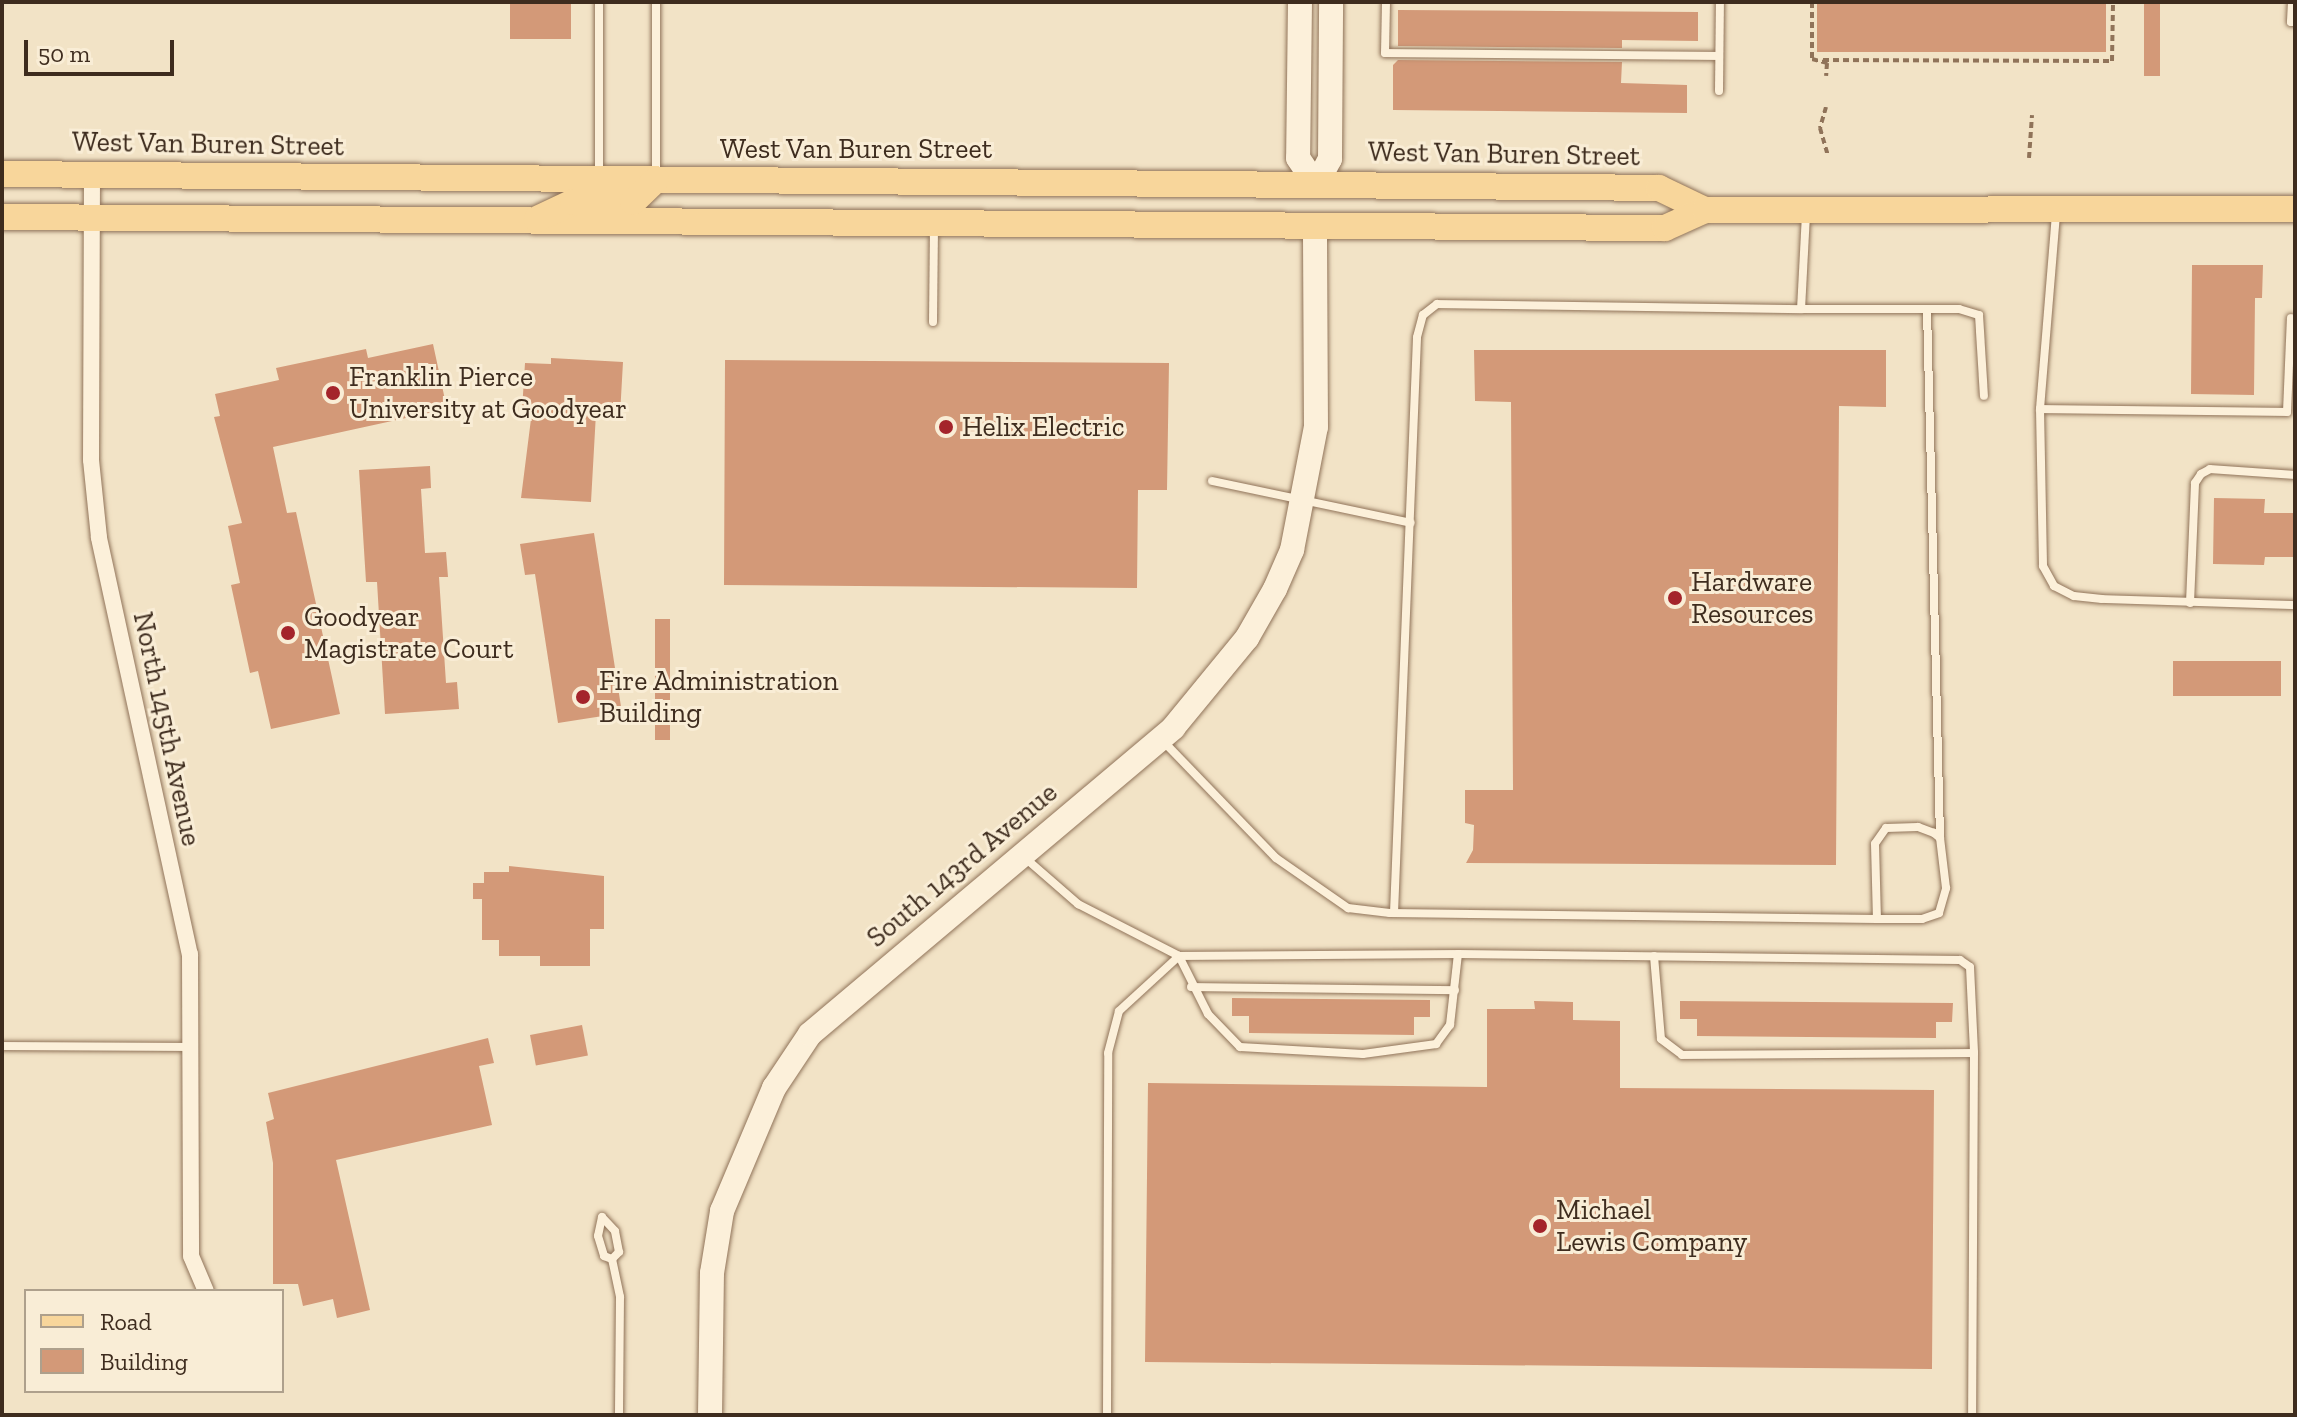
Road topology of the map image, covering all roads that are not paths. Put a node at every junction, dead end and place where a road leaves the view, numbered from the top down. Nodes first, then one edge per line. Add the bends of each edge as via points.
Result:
1 (599, 2) edge
2 (656, 2) edge
3 (1300, 2) edge
4 (1331, 2) edge
5 (1386, 2) edge
6 (1720, 2) edge
7 (2292, 2) edge
8 (2295, 22) edge
9 (1719, 56) junction
10 (1719, 91) dead end
11 (2, 174) edge
12 (92, 175) junction
13 (599, 179) junction
14 (656, 180) junction
15 (1316, 185) junction
16 (1807, 209) junction
17 (2057, 209) junction
18 (2295, 209) edge
19 (1705, 210) junction
20 (2, 217) edge
21 (91, 219) junction
22 (530, 222) junction
23 (934, 225) junction
24 (1315, 228) junction
25 (1801, 309) junction
26 (1927, 309) junction
27 (2291, 318) dead end
28 (933, 322) dead end
29 (1984, 396) dead end
30 (2040, 409) junction
31 (2295, 475) edge
32 (1212, 481) dead end
33 (1305, 499) junction
34 (1411, 523) junction
35 (2190, 603) junction
36 (2295, 605) edge
37 (1160, 738) junction
38 (1940, 838) junction
39 (1020, 853) junction
40 (1394, 913) junction
41 (1877, 919) junction
42 (1458, 954) junction
43 (1179, 956) junction
44 (1654, 956) junction
45 (1191, 987) junction
46 (1455, 990) junction
47 (2, 1046) edge
48 (193, 1047) junction
49 (1974, 1053) junction
50 (612, 1259) junction
51 (205, 1289) edge
52 (619, 1415) edge
53 (710, 1415) edge
54 (1107, 1415) edge
55 (1972, 1415) edge

1 - 13 lane
2 - 14 lane
3 - 15 street via 1298,158
4 - 15 street via 1330,159
5 - 9 lane via 1385,53
6 - 9 lane
7 - 8 lane
9 - 10 lane
11 - 12 main road, West Van Buren Street
12 - 13 main road, West Van Buren Street
12 - 21 street, North 145th Avenue
13 - 14 main road, West Van Buren Street
14 - 15 main road, West Van Buren Street
14 - 22 main road via 633,202 573,202
15 - 19 main road, West Van Buren Street via 1659,188
15 - 24 main road
16 - 17 main road, West Van Buren Street
16 - 19 main road, West Van Buren Street
16 - 25 lane
17 - 18 main road, West Van Buren Street
17 - 30 lane
19 - 24 main road, West Van Buren Street via 1665,228
20 - 21 main road, West Van Buren Street
21 - 22 main road, West Van Buren Street
21 - 48 street, North 145th Avenue via 91,460 99,538 190,954
22 - 23 main road, West Van Buren Street
23 - 24 main road, West Van Buren Street
23 - 28 lane
24 - 33 street, South 143rd Avenue via 1317,390
25 - 26 lane
25 - 34 lane via 1437,304 1423,315 1417,337
26 - 29 lane via 1979,315
26 - 38 lane
27 - 30 lane via 2287,412
30 - 35 lane via 2047,578 2074,596
31 - 35 lane via 2210,469 2201,474 2195,483
32 - 33 lane
33 - 34 lane
33 - 37 street, South 143rd Avenue via 1292,550 1247,638 1200,699
34 - 40 lane
35 - 36 lane
37 - 39 street, South 143rd Avenue
37 - 40 lane via 1276,858 1323,895 1348,908
38 - 41 lane via 1946,888 1939,913 1922,919
38 - 41 lane via 1918,827 1886,828 1875,844
39 - 43 lane via 1078,904
39 - 53 street, South 143rd Avenue via 810,1034 774,1088 722,1211 712,1273
40 - 41 lane
42 - 43 lane
42 - 44 lane
42 - 46 lane
43 - 45 lane
43 - 54 lane via 1119,1011 1111,1028
44 - 49 lane via 1661,1039 1682,1055
44 - 49 lane via 1960,960 1970,967
45 - 46 lane
45 - 46 lane via 1240,1047 1363,1054 1436,1044 1450,1025
47 - 48 lane
48 - 51 street, North 145th Avenue via 191,1256
49 - 55 lane
50 - 50 lane via 619,1252 615,1231 602,1217 598,1236 604,1256
50 - 52 lane via 620,1297

